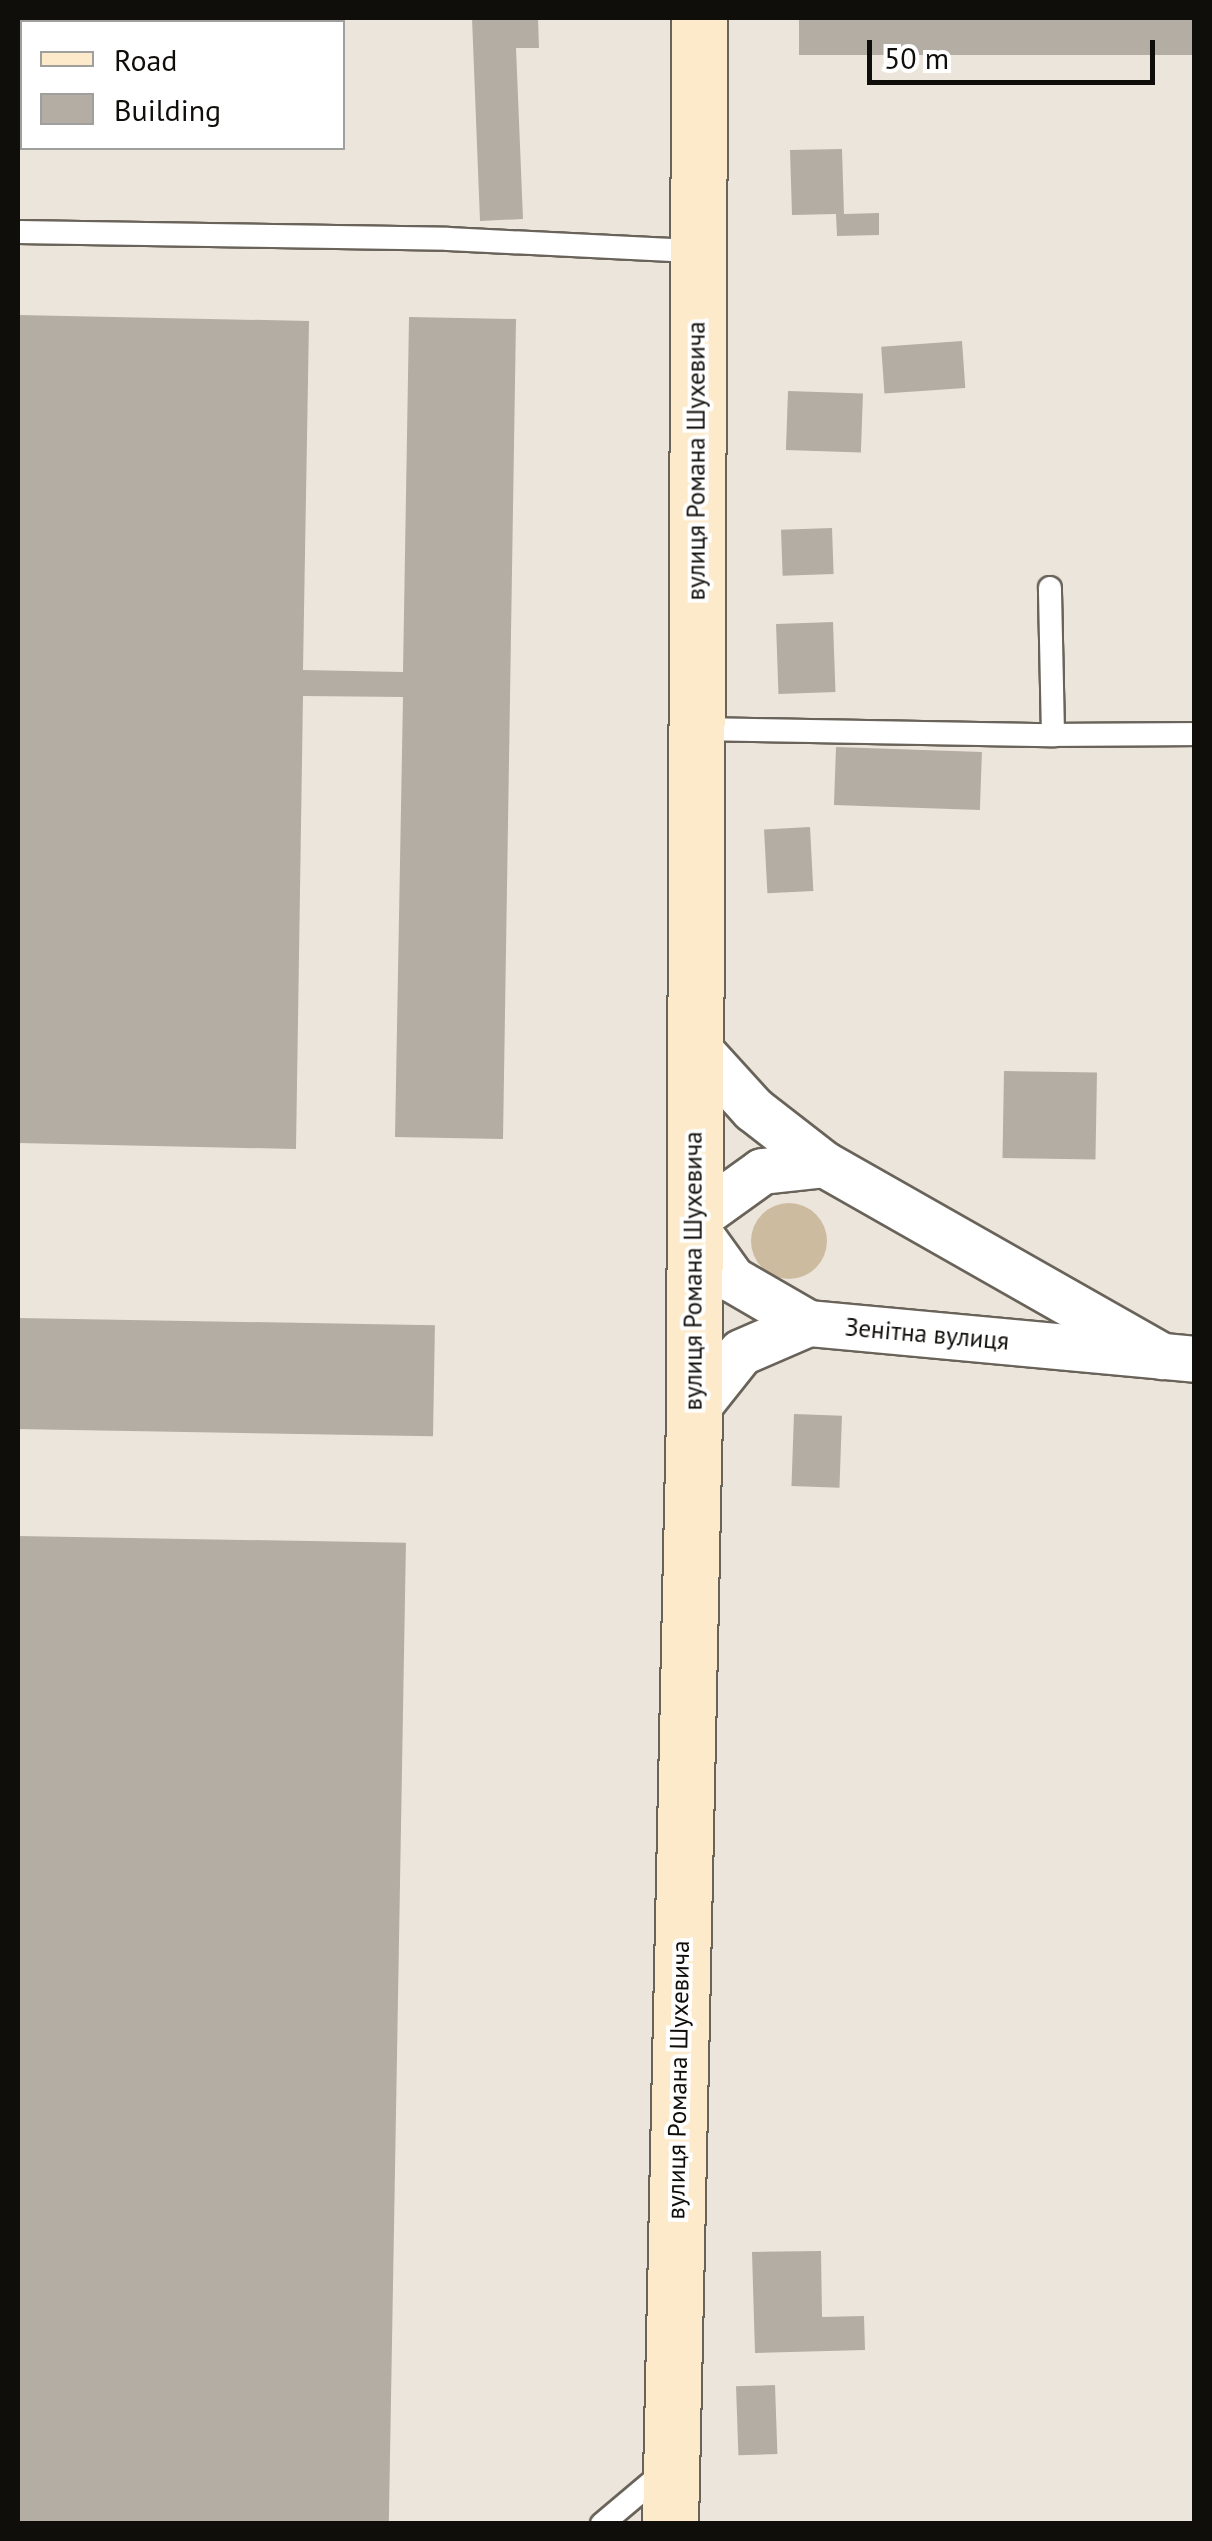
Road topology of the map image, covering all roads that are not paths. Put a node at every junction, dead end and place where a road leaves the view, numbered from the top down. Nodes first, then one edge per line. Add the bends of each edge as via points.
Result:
1 (700, 18) edge
2 (18, 232) edge
3 (698, 252) junction
4 (1050, 588) dead end
5 (694, 729) junction
6 (1194, 734) edge
7 (1053, 735) junction
8 (694, 1044) junction
9 (824, 1164) junction
10 (691, 1222) junction
11 (808, 1322) junction
12 (1178, 1358) edge
13 (694, 1411) junction
14 (671, 2466) junction
15 (602, 2524) edge
16 (670, 2524) edge

1 - 3 main road, вулиця Романа Шухевича
2 - 3 lane via 448,239
3 - 5 main road, вулиця Романа Шухевича
4 - 7 lane
5 - 7 lane
5 - 8 main road, вулиця Романа Шухевича
6 - 7 lane
8 - 9 street via 753,1108
8 - 10 main road, вулиця Романа Шухевича
9 - 10 street via 762,1171
9 - 12 street
10 - 11 street via 732,1279
10 - 13 main road, вулиця Романа Шухевича
11 - 12 street, Зенітна вулиця
11 - 13 street, Зенітна вулиця via 741,1352
13 - 14 main road, вулиця Романа Шухевича
14 - 15 lane
14 - 16 main road, вулиця Романа Шухевича

